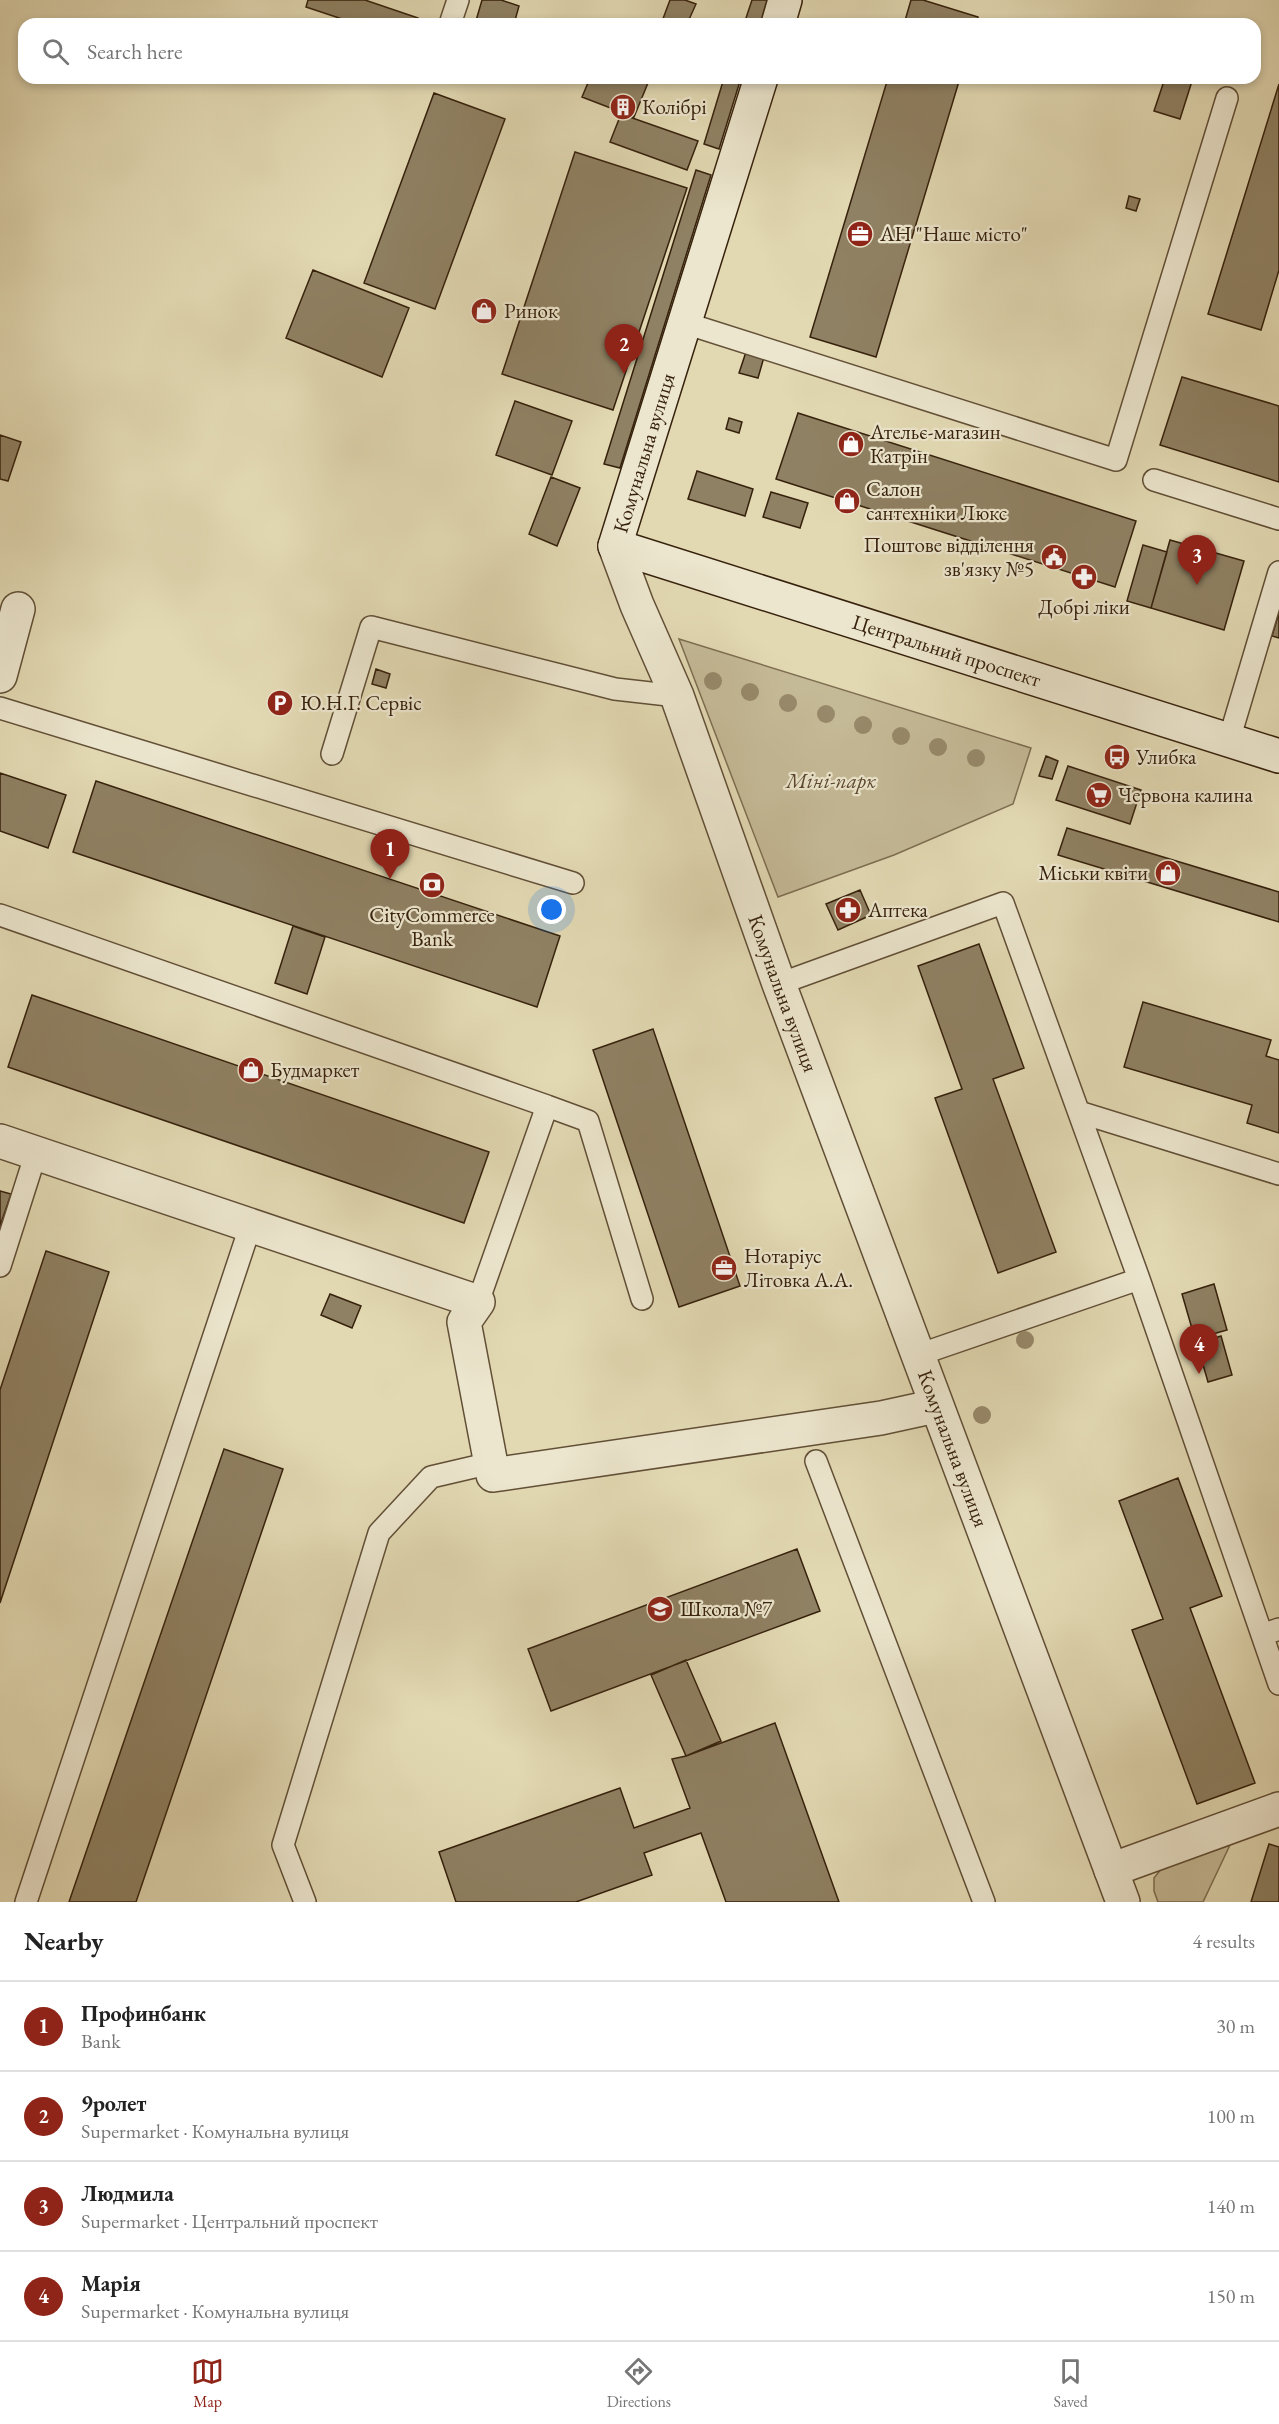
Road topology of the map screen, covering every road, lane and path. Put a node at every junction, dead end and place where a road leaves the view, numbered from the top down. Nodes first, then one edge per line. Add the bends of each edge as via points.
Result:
1 (458, 0) edge
2 (785, 0) edge
3 (452, 18) edge
4 (780, 18) edge
5 (759, 84) edge
6 (1227, 98) dead end
7 (685, 323) junction
8 (1154, 480) dead end
9 (1279, 519) edge
10 (615, 546) junction
11 (1279, 572) edge
12 (18, 609) dead end
13 (0, 676) edge
14 (677, 696) junction
15 (0, 708) edge
16 (1229, 740) junction
17 (332, 754) dead end
18 (1279, 756) edge
19 (573, 883) dead end
20 (0, 915) edge
21 (779, 984) junction
22 (547, 1106) junction
23 (1079, 1113) junction
24 (0, 1141) edge
25 (36, 1153) junction
26 (1279, 1174) edge
27 (251, 1224) junction
28 (0, 1266) edge
29 (1139, 1279) junction
30 (642, 1299) dead end
31 (478, 1302) junction
32 (918, 1355) junction
33 (936, 1406) junction
34 (816, 1461) dead end
35 (491, 1463) junction
36 (1271, 1632) edge
37 (1279, 1684) edge
38 (1279, 1809) edge
39 (1111, 1870) junction
40 (26, 1902) edge
41 (305, 1902) edge
42 (984, 1902) edge
43 (1123, 1902) edge

1 - 3 lane
2 - 4 street
5 - 7 street, Комунальна вулиця
6 - 7 lane via 1116,460
7 - 10 street, Комунальна вулиця
8 - 9 lane
10 - 14 street, Комунальна вулиця
10 - 16 street, Центральний проспект
11 - 16 lane
12 - 13 street
14 - 17 lane via 615,689 371,627
14 - 21 street, Комунальна вулиця
15 - 19 lane
16 - 18 street, Центральний проспект
20 - 22 lane
21 - 23 lane via 1003,903
21 - 32 street, Комунальна вулиця
22 - 30 lane via 588,1121
22 - 31 lane
23 - 26 lane
23 - 29 lane
24 - 25 street
25 - 27 street
25 - 28 lane
27 - 31 street
27 - 40 lane
29 - 32 lane
29 - 36 lane
31 - 35 street via 464,1322
32 - 33 street, Комунальна вулиця
33 - 35 street via 493,1475
33 - 39 street, Комунальна вулиця
34 - 42 lane
35 - 41 lane via 431,1477 379,1533 283,1845
36 - 37 lane
38 - 39 street
39 - 43 street, Комунальна вулиця

